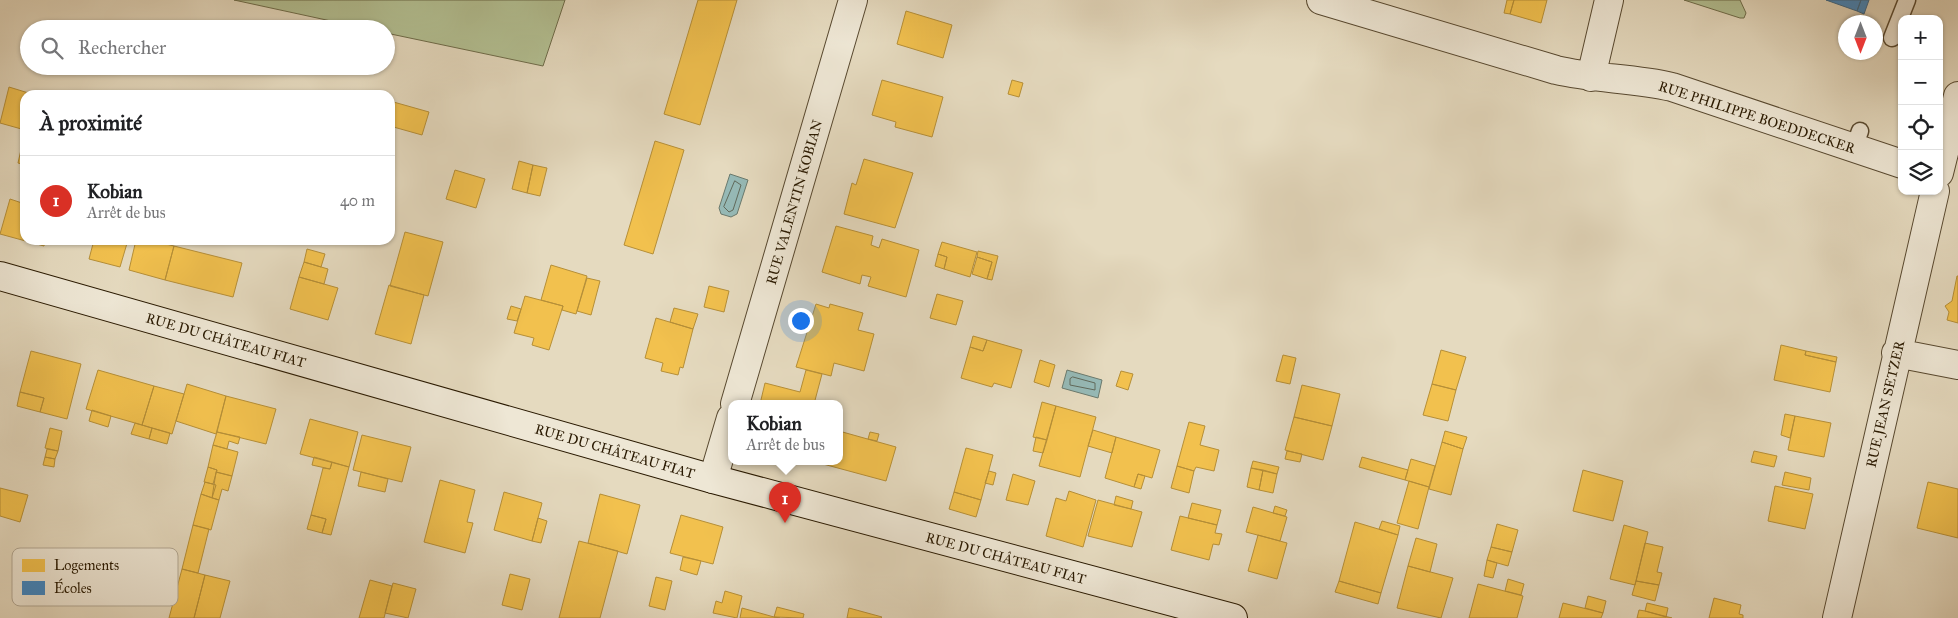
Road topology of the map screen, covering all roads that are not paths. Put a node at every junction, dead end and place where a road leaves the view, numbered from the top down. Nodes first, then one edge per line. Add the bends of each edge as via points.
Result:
1 (853, 0) edge
2 (1321, 0) edge
3 (1609, 0) edge
4 (1906, 0) edge
5 (1892, 38) dead end
6 (1591, 77) junction
7 (1958, 96) edge
8 (1943, 157) edge
9 (1898, 162) edge
10 (1934, 195) edge
11 (0, 276) edge
12 (1896, 353) junction
13 (1958, 365) edge
14 (736, 400) edge
15 (728, 428) edge
16 (713, 480) junction
17 (1232, 618) edge
18 (1837, 618) edge

1 - 14 street, RUE VALENTIN KOBIAN
2 - 6 street, RUE PHILIPPE BOEDDECKER via 1556,70
3 - 6 street
4 - 5 lane
6 - 9 street, RUE PHILIPPE BOEDDECKER via 1642,80 1672,88 1857,140
7 - 8 street
10 - 12 street, RUE JEAN SETZER
11 - 16 street, RUE DU CHÂTEAU FIAT
12 - 13 street
12 - 18 street, RUE JEAN SETZER
15 - 16 street
16 - 17 street, RUE DU CHÂTEAU FIAT

